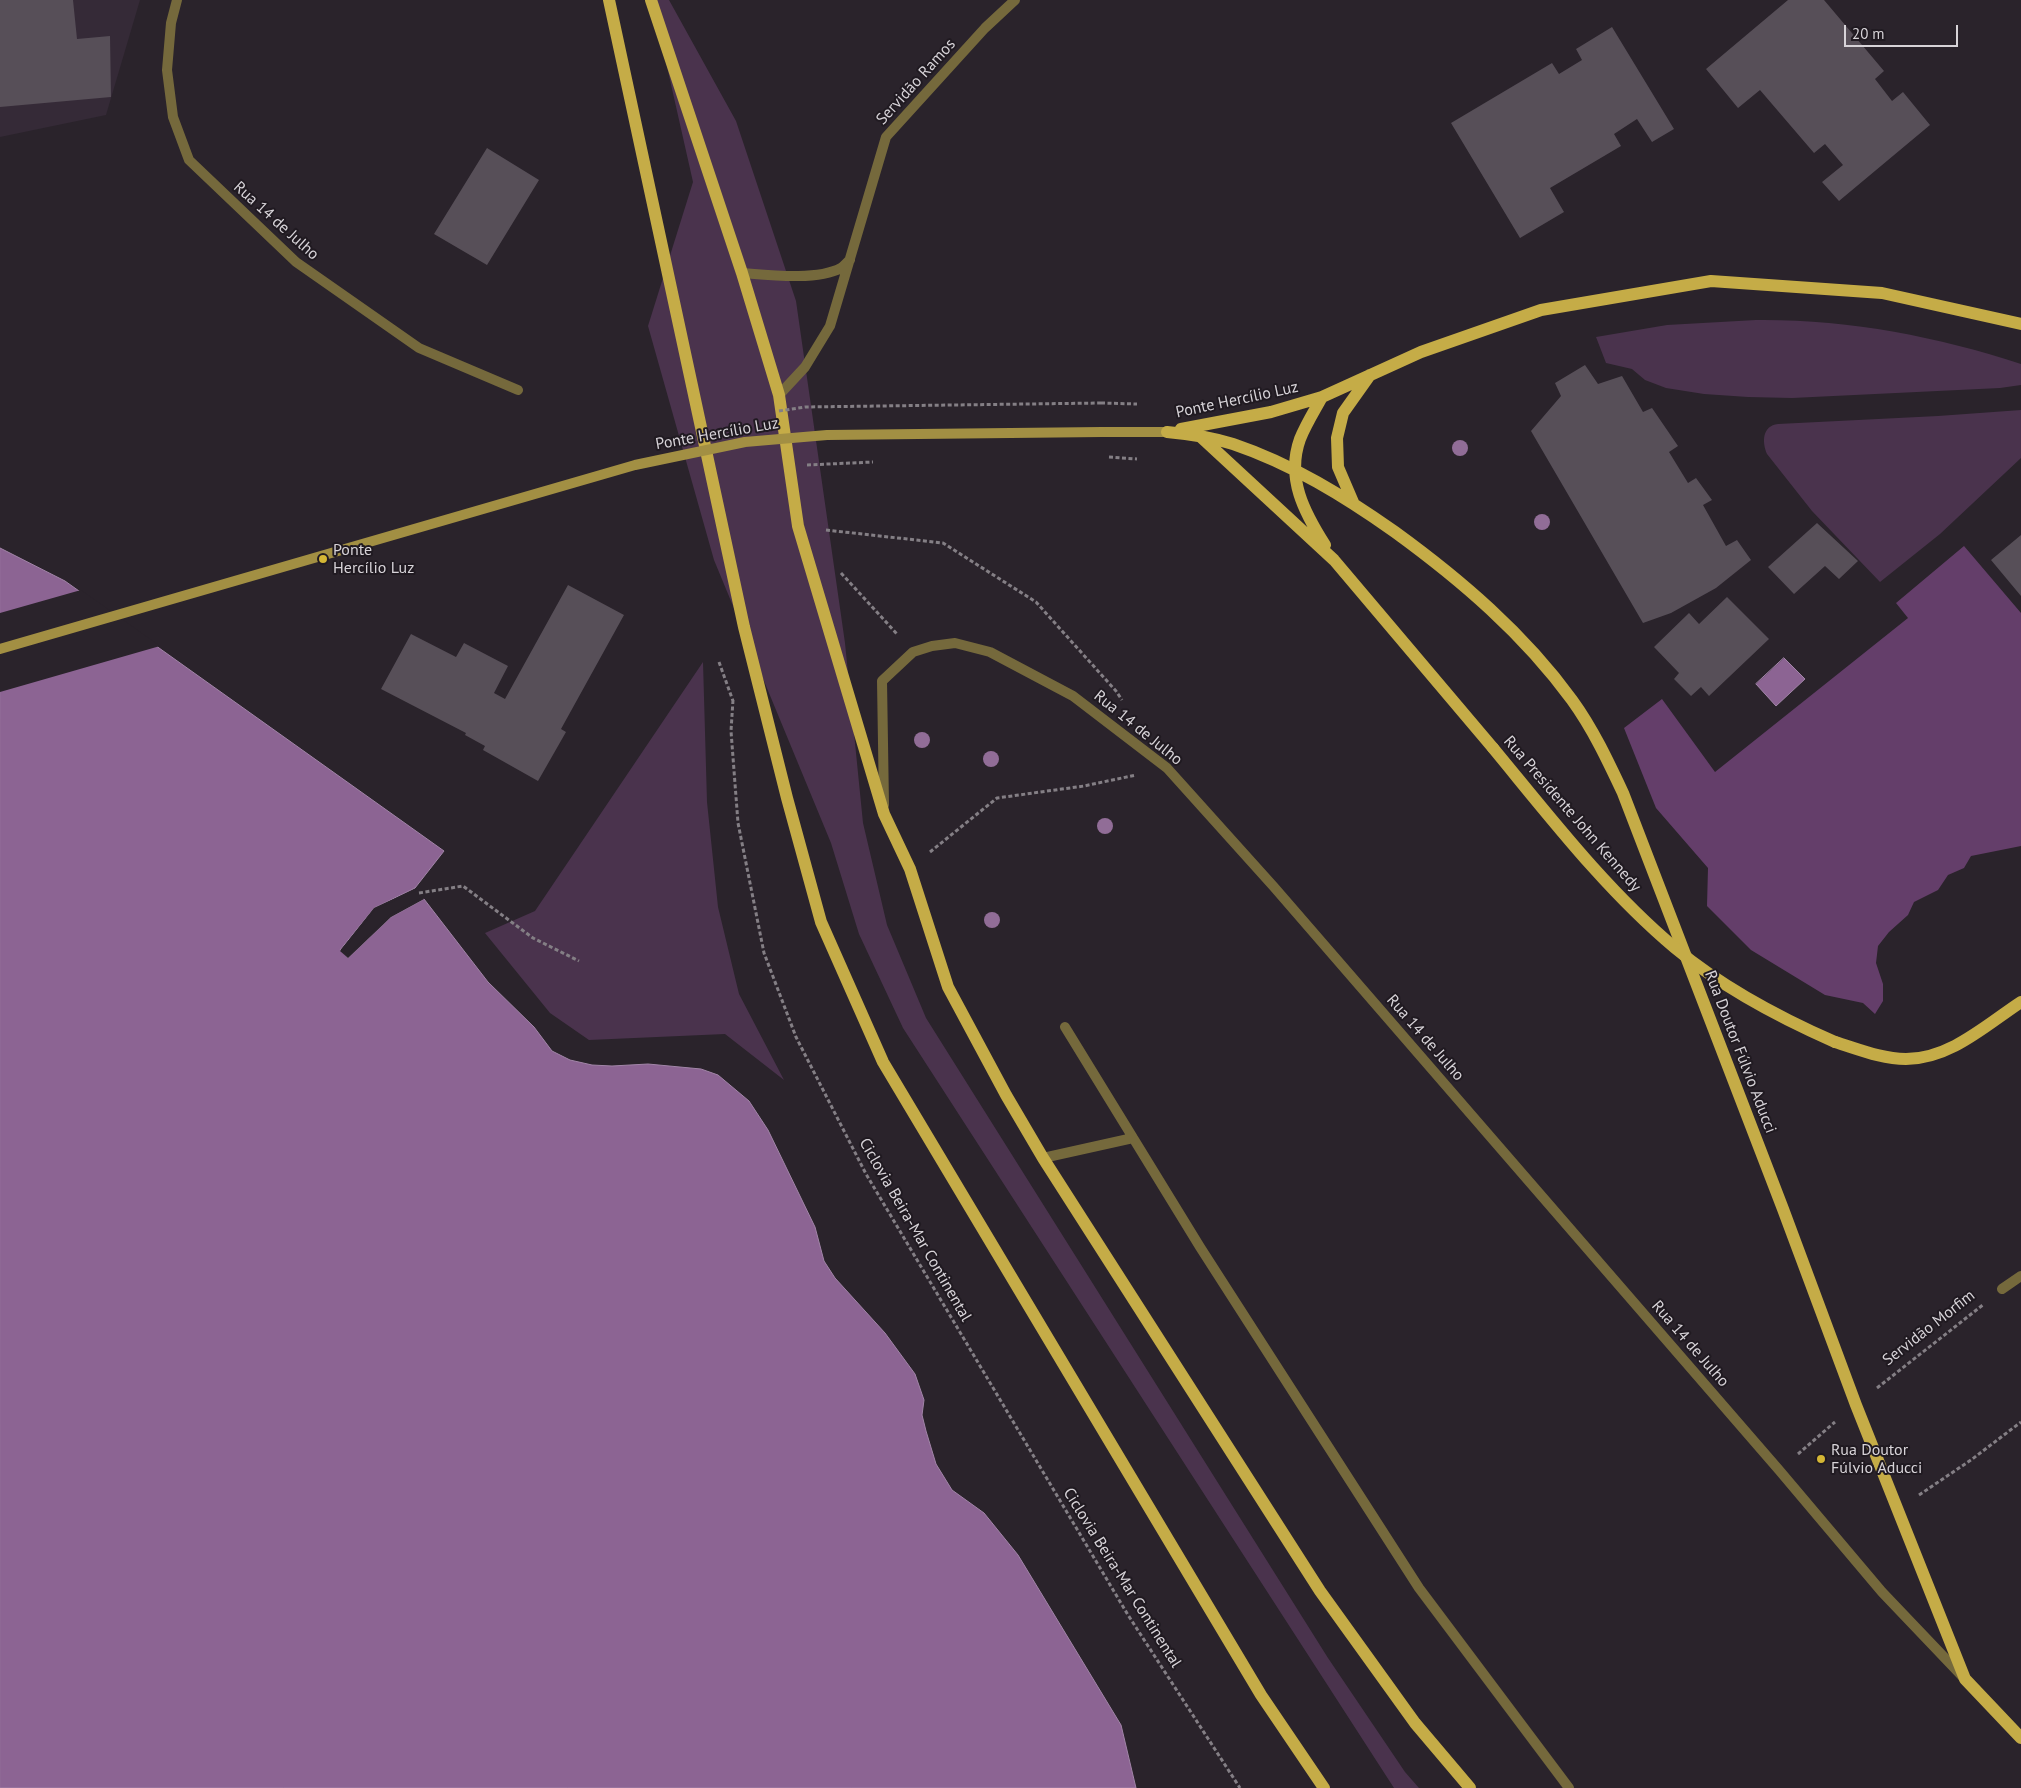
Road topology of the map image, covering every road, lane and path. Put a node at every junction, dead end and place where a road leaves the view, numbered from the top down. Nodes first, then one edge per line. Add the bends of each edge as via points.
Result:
1 (176, 0) edge
2 (609, 0) edge
3 (651, 0) edge
4 (1015, 0) edge
5 (850, 259) junction
6 (742, 273) junction
7 (2021, 324) edge
8 (1370, 375) junction
9 (518, 390) dead end
10 (779, 396) junction
11 (1322, 397) junction
12 (1101, 403) dead end
13 (1141, 404) dead end
14 (1167, 432) junction
15 (1199, 436) junction
16 (1103, 457) dead end
17 (1137, 459) dead end
18 (883, 462) dead end
19 (805, 465) dead end
20 (1294, 469) junction
21 (1353, 502) junction
22 (798, 526) junction
23 (1334, 560) junction
24 (836, 568) dead end
25 (0, 649) edge
26 (913, 652) junction
27 (719, 662) dead end
28 (734, 692) dead end
29 (733, 701) junction
30 (1126, 706) dead end
31 (1167, 768) junction
32 (884, 814) junction
33 (910, 869) junction
34 (419, 893) dead end
35 (579, 961) dead end
36 (2021, 1002) edge
37 (1065, 1027) dead end
38 (1133, 1138) junction
39 (1043, 1158) junction
40 (2021, 1276) edge
41 (2002, 1290) joint
42 (1856, 1406) junction
43 (2021, 1422) edge
44 (1779, 1470) junction
45 (1898, 1510) junction
46 (1965, 1679) junction
47 (2021, 1738) edge
48 (1240, 1788) edge
49 (1324, 1788) edge
50 (1470, 1788) edge
51 (1569, 1788) edge

1 - 9 street, Rua 14 de Julho via 167,70 173,117 189,160 312,274 419,348
2 - 49 main road via 744,627 821,922 883,1062 1261,1694
3 - 6 main road
4 - 5 street, Servidão Ramos via 985,28 886,137
5 - 6 street via 841,268 821,274
5 - 10 street, Servidão Ramos via 830,326 805,367
6 - 10 main road
7 - 8 main road, Ponte Hercílio Luz via 1882,293 1711,281 1541,310 1421,352
8 - 11 main road, Ponte Hercílio Luz
8 - 21 main road via 1343,413 1338,438 1338,468
10 - 22 main road
11 - 14 main road, Ponte Hercílio Luz via 1271,412
11 - 20 main road, Rua Presidente John Kennedy via 1300,439
12 - 13 path
14 - 15 main road, Ponte Hercílio Luz
14 - 25 main road, Ponte Hercílio Luz, bridge via 828,435 745,442 635,465
15 - 20 main road, Rua Doutor Fúlvio Aducci via 1232,444
15 - 23 main road, Rua Presidente John Kennedy
16 - 17 path, bridge
18 - 19 path, bridge
20 - 21 main road, Rua Doutor Fúlvio Aducci
20 - 23 main road, Rua Presidente John Kennedy via 1301,502
21 - 42 main road, Rua Doutor Fúlvio Aducci via 1428,556 1527,644 1572,701 1603,751 1623,793
22 - 30 path via 943,543 1036,602
22 - 32 main road
23 - 36 main road, Rua Presidente John Kennedy, bridge via 1575,847 1675,948 1732,989 1790,1022 1836,1042 1874,1054 1905,1059 1930,1056 1952,1048
24 - 26 path
26 - 31 street, Rua 14 de Julho via 955,644 990,652 1073,696
26 - 32 street, Rua 14 de Julho via 882,681
27 - 29 path
28 - 29 path, Ciclovia Beira-Mar Continental
29 - 48 path, Ciclovia Beira-Mar Continental via 731,731 738,823 764,953 796,1037 866,1174 1128,1615
31 - 33 path via 1084,786 997,798
31 - 44 street, Rua 14 de Julho via 1274,886
32 - 33 main road
33 - 39 main road via 948,987
34 - 35 path via 463,886 533,938
37 - 38 street
38 - 39 street
38 - 51 street via 1419,1588
39 - 50 main road via 1320,1591 1416,1722
40 - 41 street
41 - 42 path, Servidão Morfim
42 - 44 path, Servidão Morfim
42 - 45 main road, Rua Doutor Fúlvio Aducci
43 - 45 path
44 - 46 street, Rua 14 de Julho via 1882,1592
45 - 46 main road, Rua Doutor Fúlvio Aducci
46 - 47 main road, Rua Doutor Fúlvio Aducci

